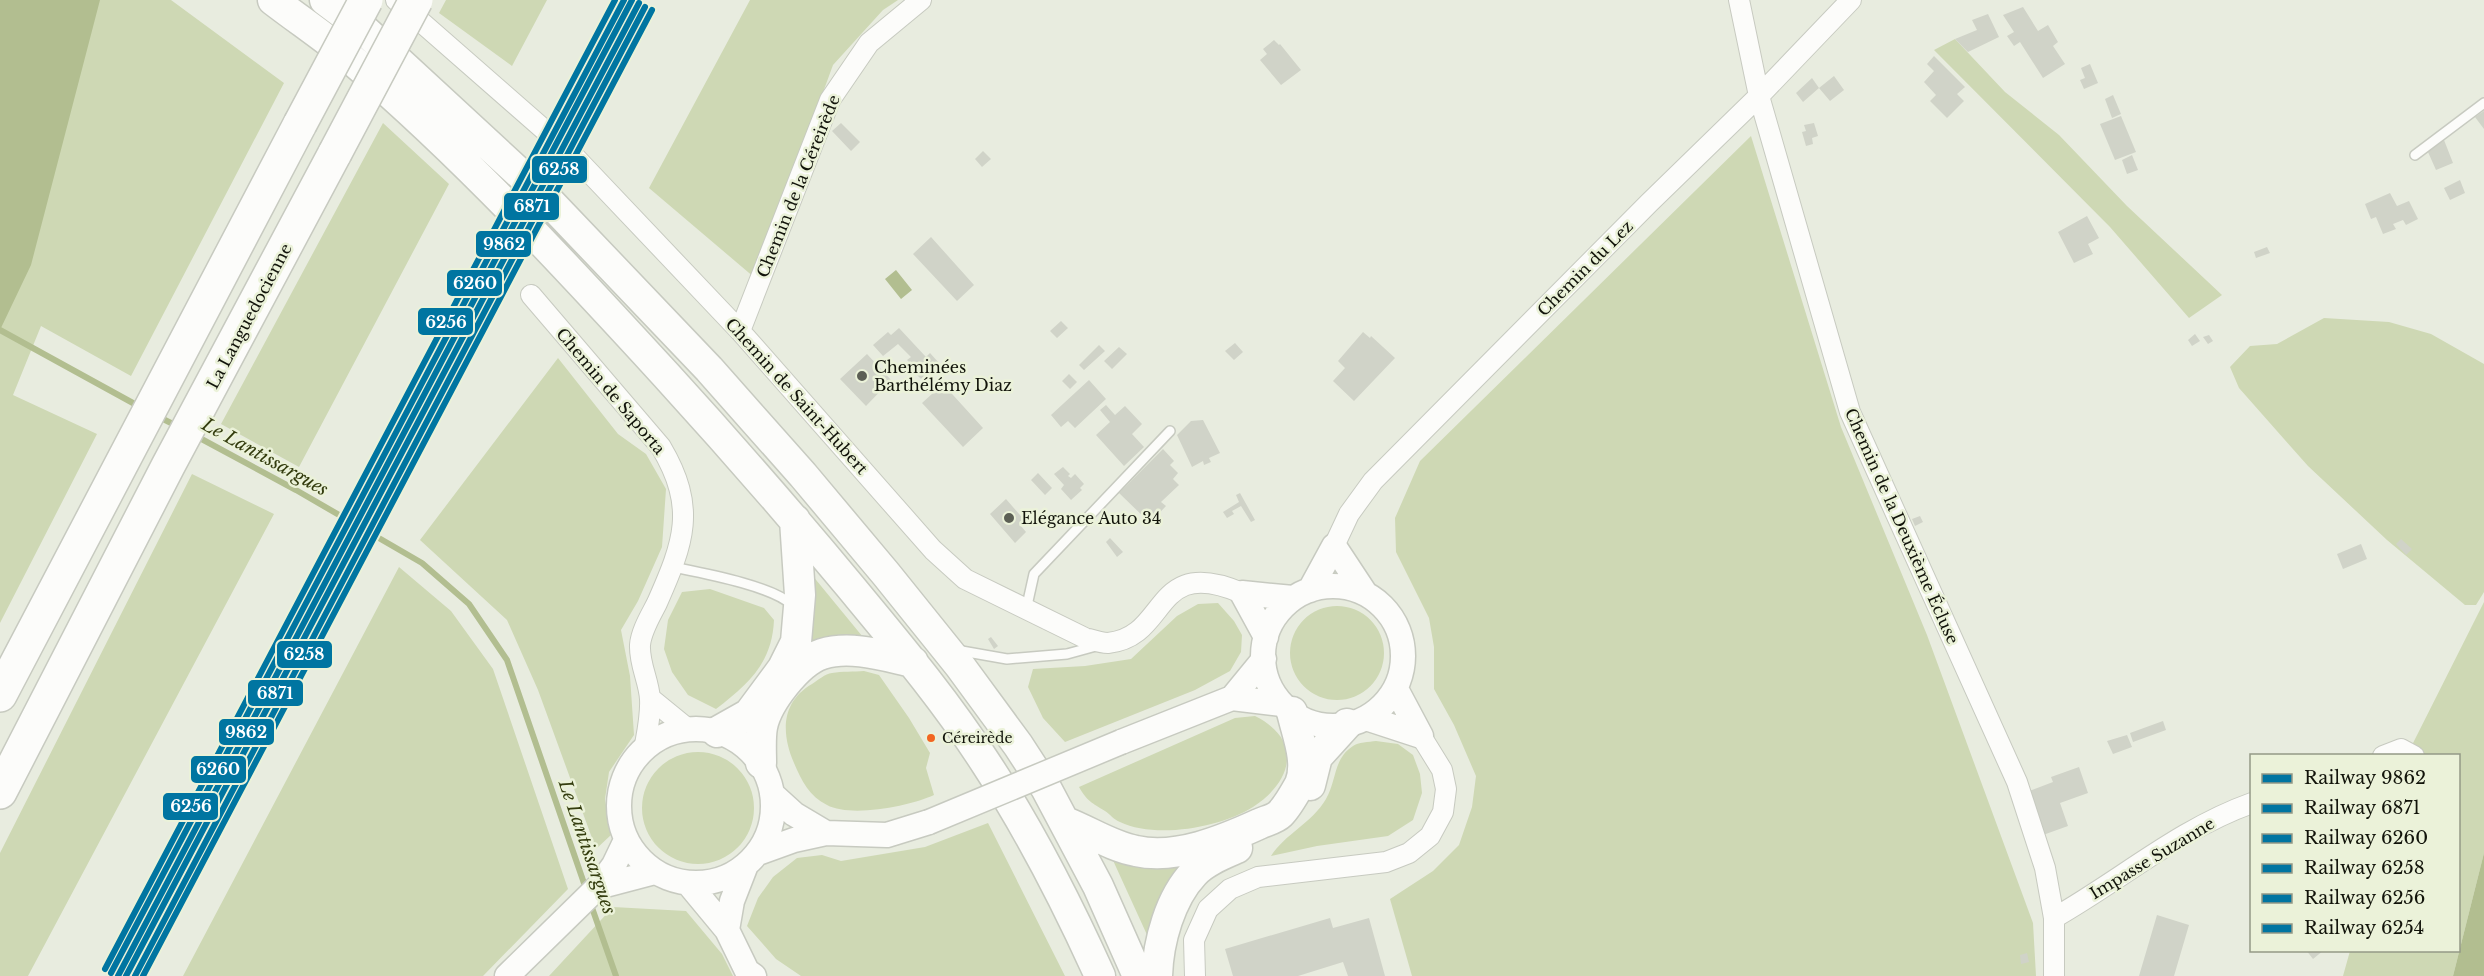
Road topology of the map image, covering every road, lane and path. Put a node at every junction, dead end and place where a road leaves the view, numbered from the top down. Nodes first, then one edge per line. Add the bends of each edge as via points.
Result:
1 (273, 0) edge
2 (325, 0) edge
3 (366, 0) edge
4 (396, 0) edge
5 (416, 0) edge
6 (921, 0) edge
7 (1739, 0) edge
8 (1851, 0) edge
9 (1759, 96) junction
10 (2484, 103) edge
11 (2415, 155) dead end
12 (531, 295) dead end
13 (740, 331) junction
14 (1170, 430) dead end
15 (795, 520) junction
16 (1334, 546) junction
17 (673, 567) junction
18 (1242, 593) junction
19 (1365, 593) junction
20 (1301, 594) junction
21 (1026, 610) junction
22 (799, 613) junction
23 (1107, 643) junction
24 (946, 648) junction
25 (1265, 648) junction
26 (913, 662) junction
27 (1396, 688) junction
28 (0, 695) edge
29 (650, 698) junction
30 (1232, 699) junction
31 (1287, 708) junction
32 (1357, 721) junction
33 (688, 729) junction
34 (717, 732) junction
35 (1421, 736) junction
36 (644, 750) junction
37 (2388, 754) edge
38 (2410, 754) edge
39 (761, 763) junction
40 (0, 792) edge
41 (772, 794) junction
42 (2250, 804) edge
43 (1065, 822) junction
44 (826, 833) junction
45 (626, 840) junction
46 (752, 859) junction
47 (655, 872) junction
48 (688, 883) junction
49 (598, 887) junction
50 (2054, 918) junction
51 (727, 930) junction
52 (507, 976) edge
53 (754, 976) edge
54 (1100, 976) edge
55 (1138, 976) edge
56 (1157, 976) edge
57 (1196, 976) edge
58 (2054, 976) edge

1 - 15 main road via 349,58 429,130 589,291
2 - 24 main road via 361,27 542,194 709,369 803,475
3 - 28 highway, bridge
4 - 13 street, Chemin de Saint-Hubert via 573,155
5 - 40 highway, La Languedocienne, bridge
6 - 13 street, Chemin de la Céreirède via 869,43 830,100
7 - 9 street, Chemin de la Deuxième Écluse
8 - 9 street, Chemin du Lez
9 - 16 street, Chemin du Lez via 1373,482 1349,514
9 - 50 street, Chemin de la Deuxième Écluse via 1850,412 2017,782 2045,868
10 - 11 lane
12 - 17 street, Chemin de Saporta via 661,447 674,468 683,511 681,545
13 - 21 street, Chemin de Saint-Hubert via 933,550 965,579
14 - 21 lane via 1034,574
15 - 22 main road
15 - 26 main road
16 - 19 street
16 - 20 street, Chemin du Lez
17 - 22 lane via 784,597
17 - 29 street, Chemin de Saporta via 640,645
18 - 20 street
18 - 23 street via 1220,584 1200,582 1176,589 1145,624 1129,636
18 - 25 street
19 - 20 street via 1338,586
19 - 27 street via 1383,606 1396,624 1403,645 1403,667
20 - 25 street via 1273,621
21 - 23 street, Chemin de Saint-Hubert via 1085,638
22 - 34 main road via 796,642 783,668 749,714
23 - 24 lane via 1067,654 1007,659
24 - 43 main road via 1018,745
25 - 30 street
25 - 31 street via 1266,676
26 - 39 main road via 866,652 821,654 788,680 765,718
26 - 54 main road via 986,763 1028,830 1068,904
27 - 32 street via 1388,700
27 - 35 street
29 - 33 street
29 - 36 street, Chemin de Saporta
30 - 31 street
30 - 44 street, bridge via 929,822 887,835
31 - 32 street via 1309,722 1328,726
31 - 43 main road via 1303,752 1301,782 1279,815 1188,849 1159,853 1137,852
32 - 35 street
32 - 56 main road via 1317,757 1311,783 1293,815 1194,872 1178,894 1168,921
33 - 34 street
33 - 36 street via 664,736
34 - 39 street via 742,744
35 - 57 street via 1442,770 1446,789 1443,812 1430,836 1409,853 1386,862 1258,877 1230,889 1208,909 1194,940
36 - 45 street via 622,782 620,821
37 - 38 street via 2401,749
39 - 41 street
41 - 44 street via 794,814
41 - 46 street via 771,825
42 - 50 street, Impasse Suzanne via 2183,836
43 - 55 main road
44 - 46 street via 794,840
45 - 47 street
45 - 49 street
46 - 48 street via 719,880
46 - 51 street via 732,901
47 - 48 street
47 - 49 street
48 - 51 street
49 - 52 street
50 - 58 street, Chemin de la Deuxième Écluse
51 - 53 street via 747,972

